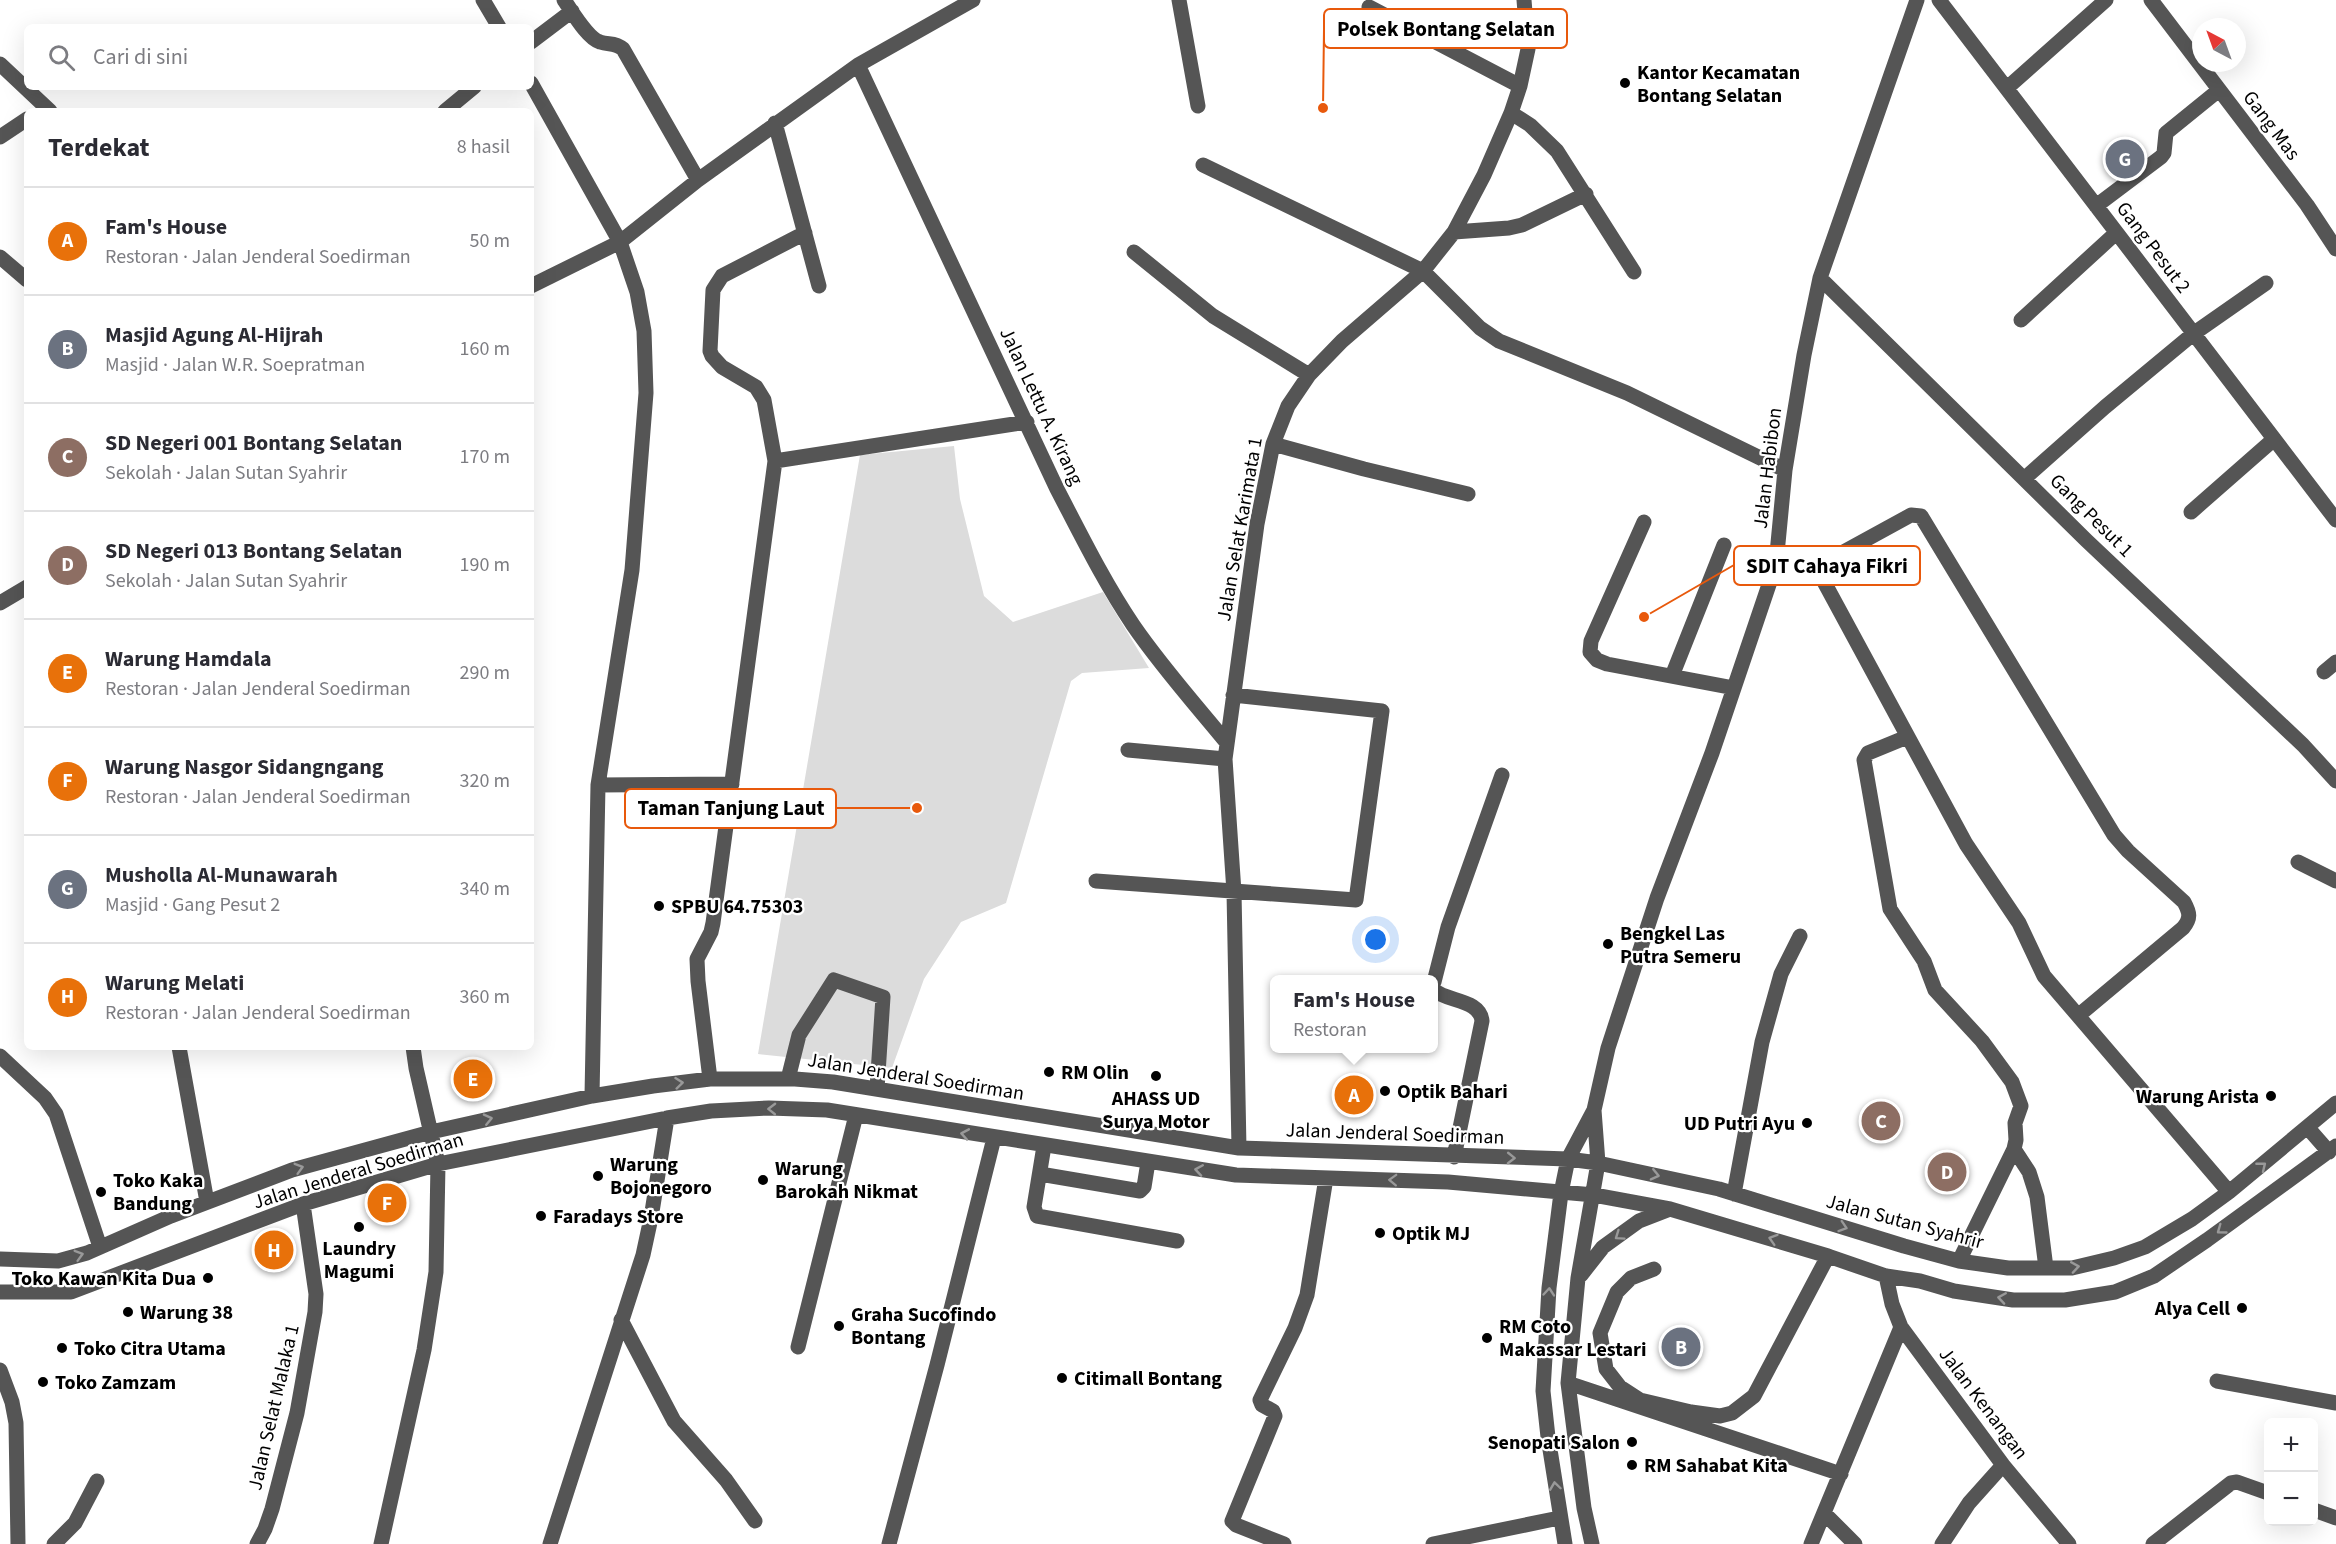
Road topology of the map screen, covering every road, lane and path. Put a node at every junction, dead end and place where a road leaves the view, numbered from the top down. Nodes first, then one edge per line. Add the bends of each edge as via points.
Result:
1 (483, 0) edge
2 (973, 0) edge
3 (1179, 0) edge
4 (1524, 0) edge
5 (1917, 0) edge
6 (1939, 0) edge
7 (2106, 0) edge
8 (2151, 0) edge
9 (568, 6) edge
10 (1369, 7) dead end
11 (497, 24) edge
12 (534, 39) edge
13 (0, 64) edge
14 (858, 65) junction
15 (1520, 86) junction
16 (534, 88) edge
17 (2007, 88) junction
18 (24, 89) edge
19 (25, 90) edge
20 (470, 90) edge
21 (2219, 90) junction
22 (1198, 106) dead end
23 (43, 108) edge
24 (448, 108) edge
25 (1511, 114) junction
26 (24, 121) edge
27 (775, 123) junction
28 (0, 137) edge
29 (1203, 165) dead end
30 (698, 180) junction
31 (1586, 194) junction
32 (2096, 206) junction
33 (1454, 232) junction
34 (2116, 232) junction
35 (805, 233) junction
36 (620, 242) junction
37 (2336, 249) edge
38 (1134, 252) dead end
39 (0, 257) edge
40 (1423, 272) junction
41 (1634, 272) dead end
42 (24, 277) edge
43 (1820, 278) junction
44 (2266, 284) dead end
45 (534, 285) edge
46 (819, 286) dead end
47 (2021, 320) dead end
48 (2193, 334) junction
49 (1309, 375) junction
50 (1027, 422) junction
51 (2273, 440) junction
52 (1273, 444) junction
53 (775, 461) junction
54 (1785, 470) junction
55 (2025, 478) junction
56 (1468, 494) dead end
57 (2191, 512) dead end
58 (2336, 520) edge
59 (1644, 522) dead end
60 (1724, 545) dead end
61 (1776, 564) junction
62 (1816, 567) junction
63 (24, 589) edge
64 (0, 603) edge
65 (1672, 676) junction
66 (1734, 688) junction
67 (1233, 695) junction
68 (1907, 737) junction
69 (1227, 743) junction
70 (1128, 750) dead end
71 (1226, 759) junction
72 (1502, 775) dead end
73 (2336, 781) edge
74 (732, 784) junction
75 (598, 785) junction
76 (2298, 862) dead end
77 (1096, 881) dead end
78 (2336, 881) edge
79 (1234, 892) junction
80 (1800, 936) dead end
81 (1436, 975) edge
82 (1438, 992) edge
83 (2079, 1015) junction
84 (180, 1050) edge
85 (413, 1050) edge
86 (0, 1056) edge
87 (710, 1079) junction
88 (788, 1079) junction
89 (877, 1089) junction
90 (592, 1096) junction
91 (2336, 1103) edge
92 (1594, 1110) junction
93 (856, 1115) junction
94 (667, 1118) junction
95 (2308, 1128) junction
96 (431, 1132) junction
97 (994, 1138) junction
98 (1044, 1146) junction
99 (1239, 1149) junction
100 (2014, 1149) junction
101 (2332, 1149) edge
102 (1454, 1157) junction
103 (1568, 1159) junction
104 (1148, 1162) junction
105 (1598, 1163) junction
106 (438, 1164) junction
107 (1040, 1174) junction
108 (1326, 1178) junction
109 (2229, 1192) junction
110 (1561, 1193) junction
111 (1734, 1194) junction
112 (1593, 1195) junction
113 (207, 1203) junction
114 (303, 1204) junction
115 (1670, 1209) junction
116 (1177, 1241) dead end
117 (100, 1247) junction
118 (1828, 1256) junction
119 (0, 1259) edge
120 (1959, 1261) junction
121 (2046, 1268) junction
122 (1654, 1269) dead end
123 (1886, 1276) junction
124 (1578, 1278) junction
125 (0, 1292) edge
126 (621, 1320) junction
127 (1902, 1327) junction
128 (798, 1347) dead end
129 (0, 1370) edge
130 (2217, 1381) dead end
131 (1568, 1383) junction
132 (2336, 1403) edge
133 (2003, 1465) junction
134 (1841, 1474) junction
135 (98, 1481) dead end
136 (2264, 1492) edge
137 (2318, 1512) edge
138 (1824, 1513) junction
139 (1559, 1518) junction
140 (2336, 1518) edge
141 (755, 1521) dead end
142 (18, 1544) edge
143 (54, 1544) edge
144 (257, 1544) edge
145 (381, 1544) edge
146 (550, 1544) edge
147 (889, 1544) edge
148 (1284, 1544) edge
149 (1433, 1544) edge
150 (1564, 1544) edge
151 (1592, 1544) edge
152 (1811, 1544) edge
153 (1856, 1544) edge
154 (1942, 1544) edge
155 (2068, 1544) edge
156 (2153, 1544) edge

1 - 11 street
2 - 14 street
3 - 22 street
4 - 15 street, Jalan Selat Karimata 1 via 1528,49
5 - 43 street, Jalan Habibon
6 - 17 street, Gang Pesut 2
7 - 17 street
8 - 21 street, Gang Mas
9 - 12 street
9 - 30 street via 598,42 623,49
10 - 15 street
13 - 18 street
14 - 27 street
14 - 50 street, Jalan Lettu A. Kirang
15 - 25 street, Jalan Selat Karimata 1
16 - 36 street
17 - 32 street, Gang Pesut 2
19 - 23 street
20 - 24 street
21 - 32 street via 2166,133 2161,158
21 - 37 street, Gang Mas
25 - 31 street via 1550,143
25 - 33 street, Jalan Selat Karimata 1
26 - 28 street
27 - 30 street
27 - 35 street
29 - 40 street
30 - 36 street
31 - 33 street via 1522,225
31 - 41 street
32 - 34 street, Gang Pesut 2
33 - 40 street, Jalan Selat Karimata 1
34 - 47 street
34 - 48 street, Gang Pesut 2
35 - 46 street
35 - 53 street via 722,276 712,290 710,351 722,367 750,382 761,393
36 - 45 street
36 - 75 street via 637,292 644,331 646,393 632,570
38 - 49 street via 1213,316
39 - 42 street
40 - 49 street, Jalan Selat Karimata 1 via 1342,341
40 - 54 street via 1480,328 1499,341 1627,393
43 - 54 street, Jalan Habibon
43 - 55 street, Gang Pesut 1
44 - 48 street
48 - 51 street, Gang Pesut 2
48 - 55 street
49 - 52 street, Jalan Selat Karimata 1 via 1288,406
50 - 53 street
50 - 69 street, Jalan Lettu A. Kirang via 1057,489 1132,625
51 - 57 street
51 - 58 street, Gang Pesut 2
52 - 56 street
52 - 67 street, Jalan Selat Karimata 1 via 1257,524
53 - 74 street
54 - 61 street, Jalan Habibon
55 - 73 street, Gang Pesut 1 via 2304,745
59 - 65 street via 1590,651 1607,664
60 - 65 street
61 - 62 street
61 - 66 street, Jalan Habibon
62 - 68 street
62 - 83 street via 1911,515 1921,516 2114,835 2190,912 2183,928
63 - 64 street
65 - 66 street
66 - 92 street, Jalan Habibon via 1654,908 1608,1048
67 - 69 street, Jalan Selat Karimata 1
67 - 79 street via 1382,711 1356,900
68 - 83 street via 1966,844 2019,922 2044,976
68 - 100 street via 1868,753 1864,760 1890,909 1924,961 1935,990 1982,1041 2012,1082 2021,1106 2015,1123
69 - 71 street, Jalan Selat Karimata 1
70 - 71 street
71 - 79 street, Jalan Selat Karimata 1
72 - 81 street via 1448,927
74 - 75 street
74 - 87 street via 713,923 697,959
75 - 90 street
76 - 78 street
77 - 79 street
79 - 99 street, Jalan Selat Karimata 1
80 - 111 street via 1781,974 1762,1042
82 - 102 street via 1474,1007 1482,1022
83 - 109 street
84 - 113 street
85 - 96 street
86 - 117 street via 45,1098 56,1114
87 - 88 street, Jalan Jenderal Soedirman
90 -> 87 street, Jalan Jenderal Soedirman
88 - 89 street, Jalan Jenderal Soedirman
88 - 89 street via 799,1035 834,980 883,997
89 - 99 street, Jalan Jenderal Soedirman
96 -> 90 street, Jalan Jenderal Soedirman
91 - 95 street, Jalan Sutan Syahrir
92 - 103 street, Jalan Habibon
92 - 105 street, Jalan Habibon
93 -> 94 street, Jalan Jenderal Soedirman via 769,1108
97 -> 93 street, Jalan Jenderal Soedirman
93 - 128 street
94 - 106 street, Jalan Jenderal Soedirman
94 - 126 street via 648,1235
95 - 101 street
109 -> 95 street, Jalan Sutan Syahrir
96 - 106 street
113 -> 96 street, Jalan Jenderal Soedirman via 292,1170
97 - 98 street, Jalan Jenderal Soedirman
97 - 147 street
98 - 104 street, Jalan Jenderal Soedirman
98 - 107 street
99 - 102 street, Jalan Jenderal Soedirman
100 - 120 street
100 - 121 street via 2029,1172 2037,1197
101 -> 123 street via 2154,1276 2115,1292 2065,1300 2013,1300
102 -> 103 street, Jalan Jenderal Soedirman
103 - 105 street, Jalan Jenderal Soedirman
103 - 110 street, Jalan Habibon
104 - 107 street via 1140,1191
108 -> 104 street, Jalan Jenderal Soedirman via 1236,1175
105 -> 111 street, Jalan Sutan Syahrir
105 - 112 street, Jalan Habibon
106 - 114 street, Jalan Jenderal Soedirman
106 - 145 street via 436,1272 424,1350
107 - 116 street via 1034,1207 1038,1216
110 -> 108 street, Jalan Jenderal Soedirman via 1448,1182
108 - 148 street via 1307,1295 1260,1400 1275,1416 1232,1521
121 -> 109 street, Jalan Sutan Syahrir via 2072,1269 2145,1247
110 - 112 street, Jalan Jenderal Soedirman
139 -> 110 street, Jalan Habibon via 1543,1391
111 -> 120 street, Jalan Sutan Syahrir
112 - 115 street
112 - 124 street, Jalan Habibon
113 - 117 street, Jalan Jenderal Soedirman
114 - 125 street, Jalan Jenderal Soedirman via 71,1292
114 - 144 street, Jalan Selat Malaka 1 via 315,1312 297,1413 272,1509
118 -> 115 street
115 -> 124 street via 1639,1221 1603,1246
119 -> 117 street, Jalan Jenderal Soedirman via 58,1261
118 - 122 street via 1755,1396 1732,1413 1720,1416 1640,1400 1620,1387 1606,1369 1600,1333 1617,1292 1631,1278
118 - 123 street
120 - 121 street, Jalan Sutan Syahrir via 2008,1268
123 - 127 street, Jalan Kenangan
124 - 131 street, Jalan Habibon
126 - 141 street via 674,1421 726,1480
126 - 146 street
127 - 133 street, Jalan Kenangan
127 - 134 street
129 - 142 street via 16,1423
130 - 132 street
131 - 134 street
131 - 151 street, Jalan Habibon
133 - 154 street via 1969,1503
133 - 155 street, Jalan Kenangan
134 - 138 street
135 - 143 street via 75,1523
136 - 156 street via 2231,1483
137 - 140 street
138 - 152 street
138 - 153 street
139 - 149 street
139 - 150 street, Jalan Habibon

